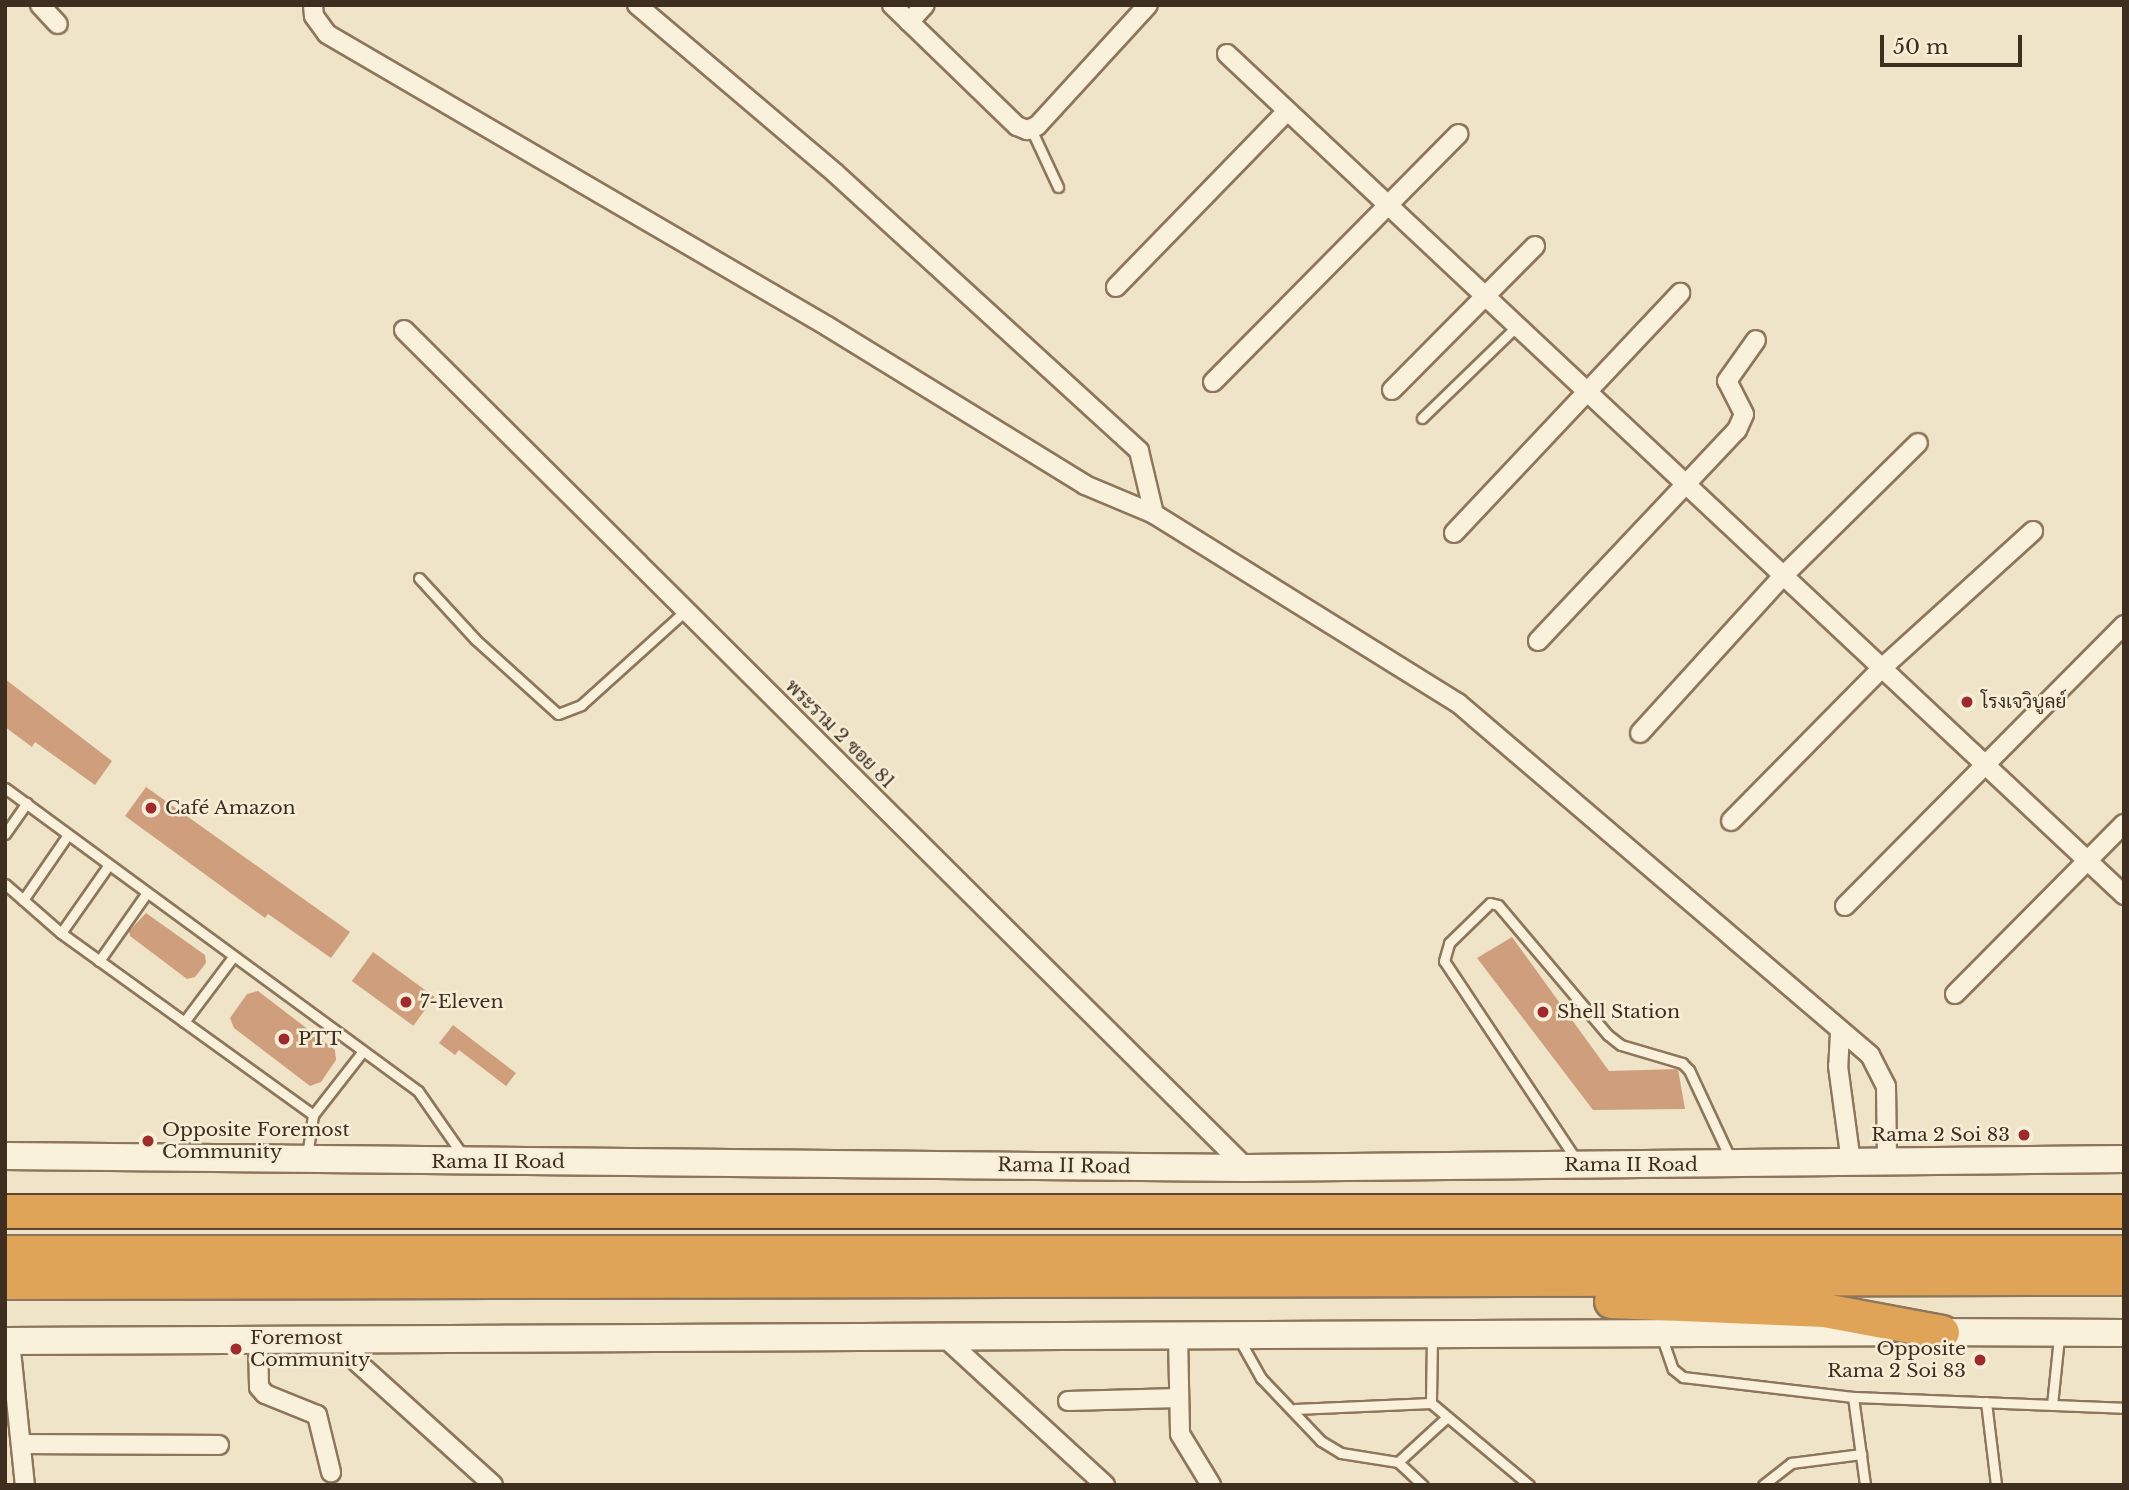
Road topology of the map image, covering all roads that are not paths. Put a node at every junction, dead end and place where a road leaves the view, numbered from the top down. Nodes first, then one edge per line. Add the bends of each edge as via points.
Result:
1 (40, 5) edge
2 (313, 5) edge
3 (637, 5) edge
4 (892, 5) edge
5 (925, 5) edge
6 (1148, 5) edge
7 (909, 22) junction
8 (58, 24) dead end
9 (1227, 54) dead end
10 (1287, 111) junction
11 (1031, 130) junction
12 (1458, 134) dead end
13 (1058, 187) dead end
14 (1388, 204) junction
15 (1535, 246) dead end
16 (1116, 287) dead end
17 (1680, 292) dead end
18 (1485, 295) junction
19 (1518, 325) junction
20 (404, 330) dead end
21 (1756, 340) dead end
22 (1213, 382) dead end
23 (1392, 390) dead end
24 (1590, 392) junction
25 (1422, 418) dead end
26 (1917, 443) dead end
27 (1687, 486) junction
28 (1154, 514) junction
29 (2033, 531) dead end
30 (1454, 533) dead end
31 (1784, 575) junction
32 (419, 578) dead end
33 (686, 610) junction
34 (2124, 625) edge
35 (1538, 641) dead end
36 (1882, 668) junction
37 (1640, 733) dead end
38 (1984, 769) junction
39 (5, 788) edge
40 (27, 803) junction
41 (1731, 821) dead end
42 (2124, 824) edge
43 (5, 834) edge
44 (67, 836) junction
45 (2088, 861) junction
46 (108, 866) junction
47 (5, 884) edge
48 (146, 894) junction
49 (2124, 895) edge
50 (23, 900) junction
51 (1845, 906) dead end
52 (61, 933) junction
53 (233, 957) junction
54 (99, 961) junction
55 (1955, 994) dead end
56 (184, 1022) junction
57 (1840, 1033) junction
58 (363, 1051) junction
59 (313, 1115) junction
60 (5, 1157) edge
61 (2124, 1160) edge
62 (306, 1161) junction
63 (467, 1161) junction
64 (1887, 1161) junction
65 (1851, 1162) junction
66 (1732, 1164) junction
67 (1580, 1165) junction
68 (1246, 1168) junction
69 (11, 1210) edge
70 (2124, 1212) edge
71 (5, 1252) edge
72 (2124, 1252) edge
73 (2124, 1278) edge
74 (1479, 1279) junction
75 (14, 1283) edge
76 (1942, 1332) junction
77 (1660, 1333) junction
78 (2059, 1333) junction
79 (2124, 1333) edge
80 (1178, 1336) junction
81 (1237, 1336) junction
82 (1432, 1336) junction
83 (353, 1337) junction
84 (944, 1337) junction
85 (7, 1338) edge
86 (258, 1338) junction
87 (1853, 1397) junction
88 (1179, 1398) junction
89 (1068, 1401) dead end
90 (1986, 1402) junction
91 (1432, 1403) junction
92 (2052, 1405) junction
93 (2124, 1408) edge
94 (1295, 1409) junction
95 (1446, 1418) junction
96 (22, 1444) junction
97 (219, 1446) dead end
98 (1861, 1454) junction
99 (1398, 1462) junction
100 (331, 1472) dead end
101 (25, 1485) edge
102 (493, 1485) edge
103 (1105, 1485) edge
104 (1211, 1485) edge
105 (1423, 1485) edge
106 (1529, 1485) edge
107 (1763, 1485) edge
108 (1865, 1485) edge
109 (1996, 1485) edge

1 - 8 street
2 - 28 street via 314,16 327,34 827,326 1085,485
3 - 28 street via 835,173 1139,452
4 - 7 street
5 - 7 street
6 - 11 street
7 - 11 street via 1017,126
9 - 10 street
10 - 14 street
10 - 16 street
11 - 13 lane
12 - 14 street
14 - 18 street
14 - 22 street
15 - 18 street
17 - 24 street
18 - 19 street
18 - 23 street
19 - 24 street
19 - 25 lane
20 - 33 street, พระราม 2 ซอย 81
21 - 27 street via 1727,381 1743,410 1741,424
24 - 27 street
24 - 30 street
26 - 31 street
27 - 31 street
27 - 35 street
28 - 57 street via 1458,703
29 - 36 street
31 - 36 street
31 - 37 street
32 - 33 lane via 475,640 558,714 581,705
33 - 68 street, พระราม 2 ซอย 81
34 - 38 street
36 - 38 street
36 - 41 street
38 - 45 street
38 - 51 street
39 - 40 lane
40 - 43 lane
40 - 44 lane
42 - 45 street
44 - 46 lane
44 - 50 lane
45 - 49 street
45 - 55 street
46 - 48 lane
46 - 52 lane
47 - 50 lane
48 - 53 lane
48 - 54 lane
50 - 52 lane
52 - 54 lane
53 - 56 lane
53 - 58 lane
54 - 56 lane
56 - 59 lane
57 - 64 street via 1870,1055 1886,1086
57 - 65 street via 1838,1066
58 - 59 lane
58 - 63 lane via 418,1091
59 - 62 lane
60 - 62 main road, Rama II Road
61 - 64 main road, Rama II Road
62 - 63 main road, Rama II Road
63 - 68 main road, Rama II Road
64 - 65 main road, Rama II Road
65 - 66 main road, Rama II Road
66 - 67 main road, Rama II Road
66 - 67 lane via 1689,1070 1682,1063 1621,1045 1608,1035 1498,905 1490,903 1449,943 1444,961
67 - 68 main road, Rama II Road
69 - 70 highway, bridge
71 - 72 highway
73 - 74 highway
74 - 75 highway
74 - 76 highway via 1602,1300 1824,1310
76 - 77 main road
76 - 78 main road
77 - 82 main road
77 - 87 lane via 1673,1369 1683,1377
78 - 79 main road
78 - 92 lane
80 - 81 main road
80 - 84 main road
80 - 88 street
81 - 82 main road
81 - 94 lane via 1261,1378
82 - 91 lane
83 - 84 main road
83 - 86 main road
83 - 102 street via 357,1362
84 - 103 street
85 - 86 main road
85 - 96 street
86 - 100 street via 259,1387 265,1394 317,1415
87 - 90 lane
87 - 98 lane
88 - 89 street
88 - 104 street via 1185,1448
90 - 92 lane
90 - 109 lane
91 - 94 lane
91 - 95 lane
92 - 93 lane
94 - 99 lane via 1330,1447 1362,1458
95 - 99 lane
95 - 106 lane
96 - 97 street
96 - 101 street
98 - 107 lane via 1791,1463
98 - 108 lane
99 - 105 lane

